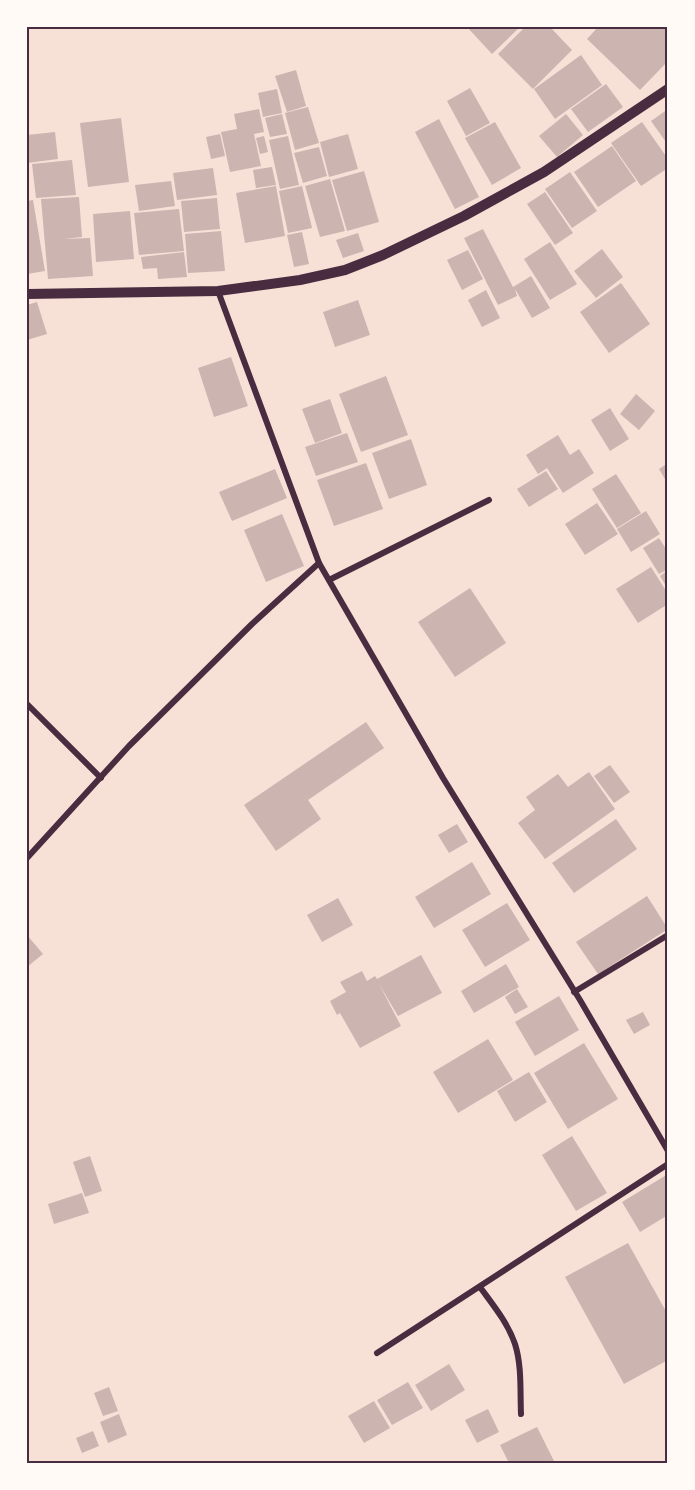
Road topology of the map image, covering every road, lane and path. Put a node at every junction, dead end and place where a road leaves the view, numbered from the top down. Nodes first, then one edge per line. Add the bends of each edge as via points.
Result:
1 (668, 89) edge
2 (219, 291) junction
3 (27, 294) edge
4 (489, 500) dead end
5 (319, 563) junction
6 (329, 580) junction
7 (27, 704) edge
8 (101, 778) junction
9 (27, 858) edge
10 (668, 935) edge
11 (574, 992) junction
12 (668, 1151) edge
13 (668, 1164) edge
14 (480, 1287) junction
15 (377, 1353) dead end
16 (521, 1414) dead end

1 - 2 street via 544,172 383,255 345,270 300,280
2 - 3 street
2 - 5 street
4 - 6 street
5 - 6 street
5 - 8 street via 252,624
6 - 11 street via 443,778
7 - 8 street
8 - 9 street
10 - 11 street
11 - 12 street
13 - 14 street
14 - 15 street
14 - 16 street via 515,1342

